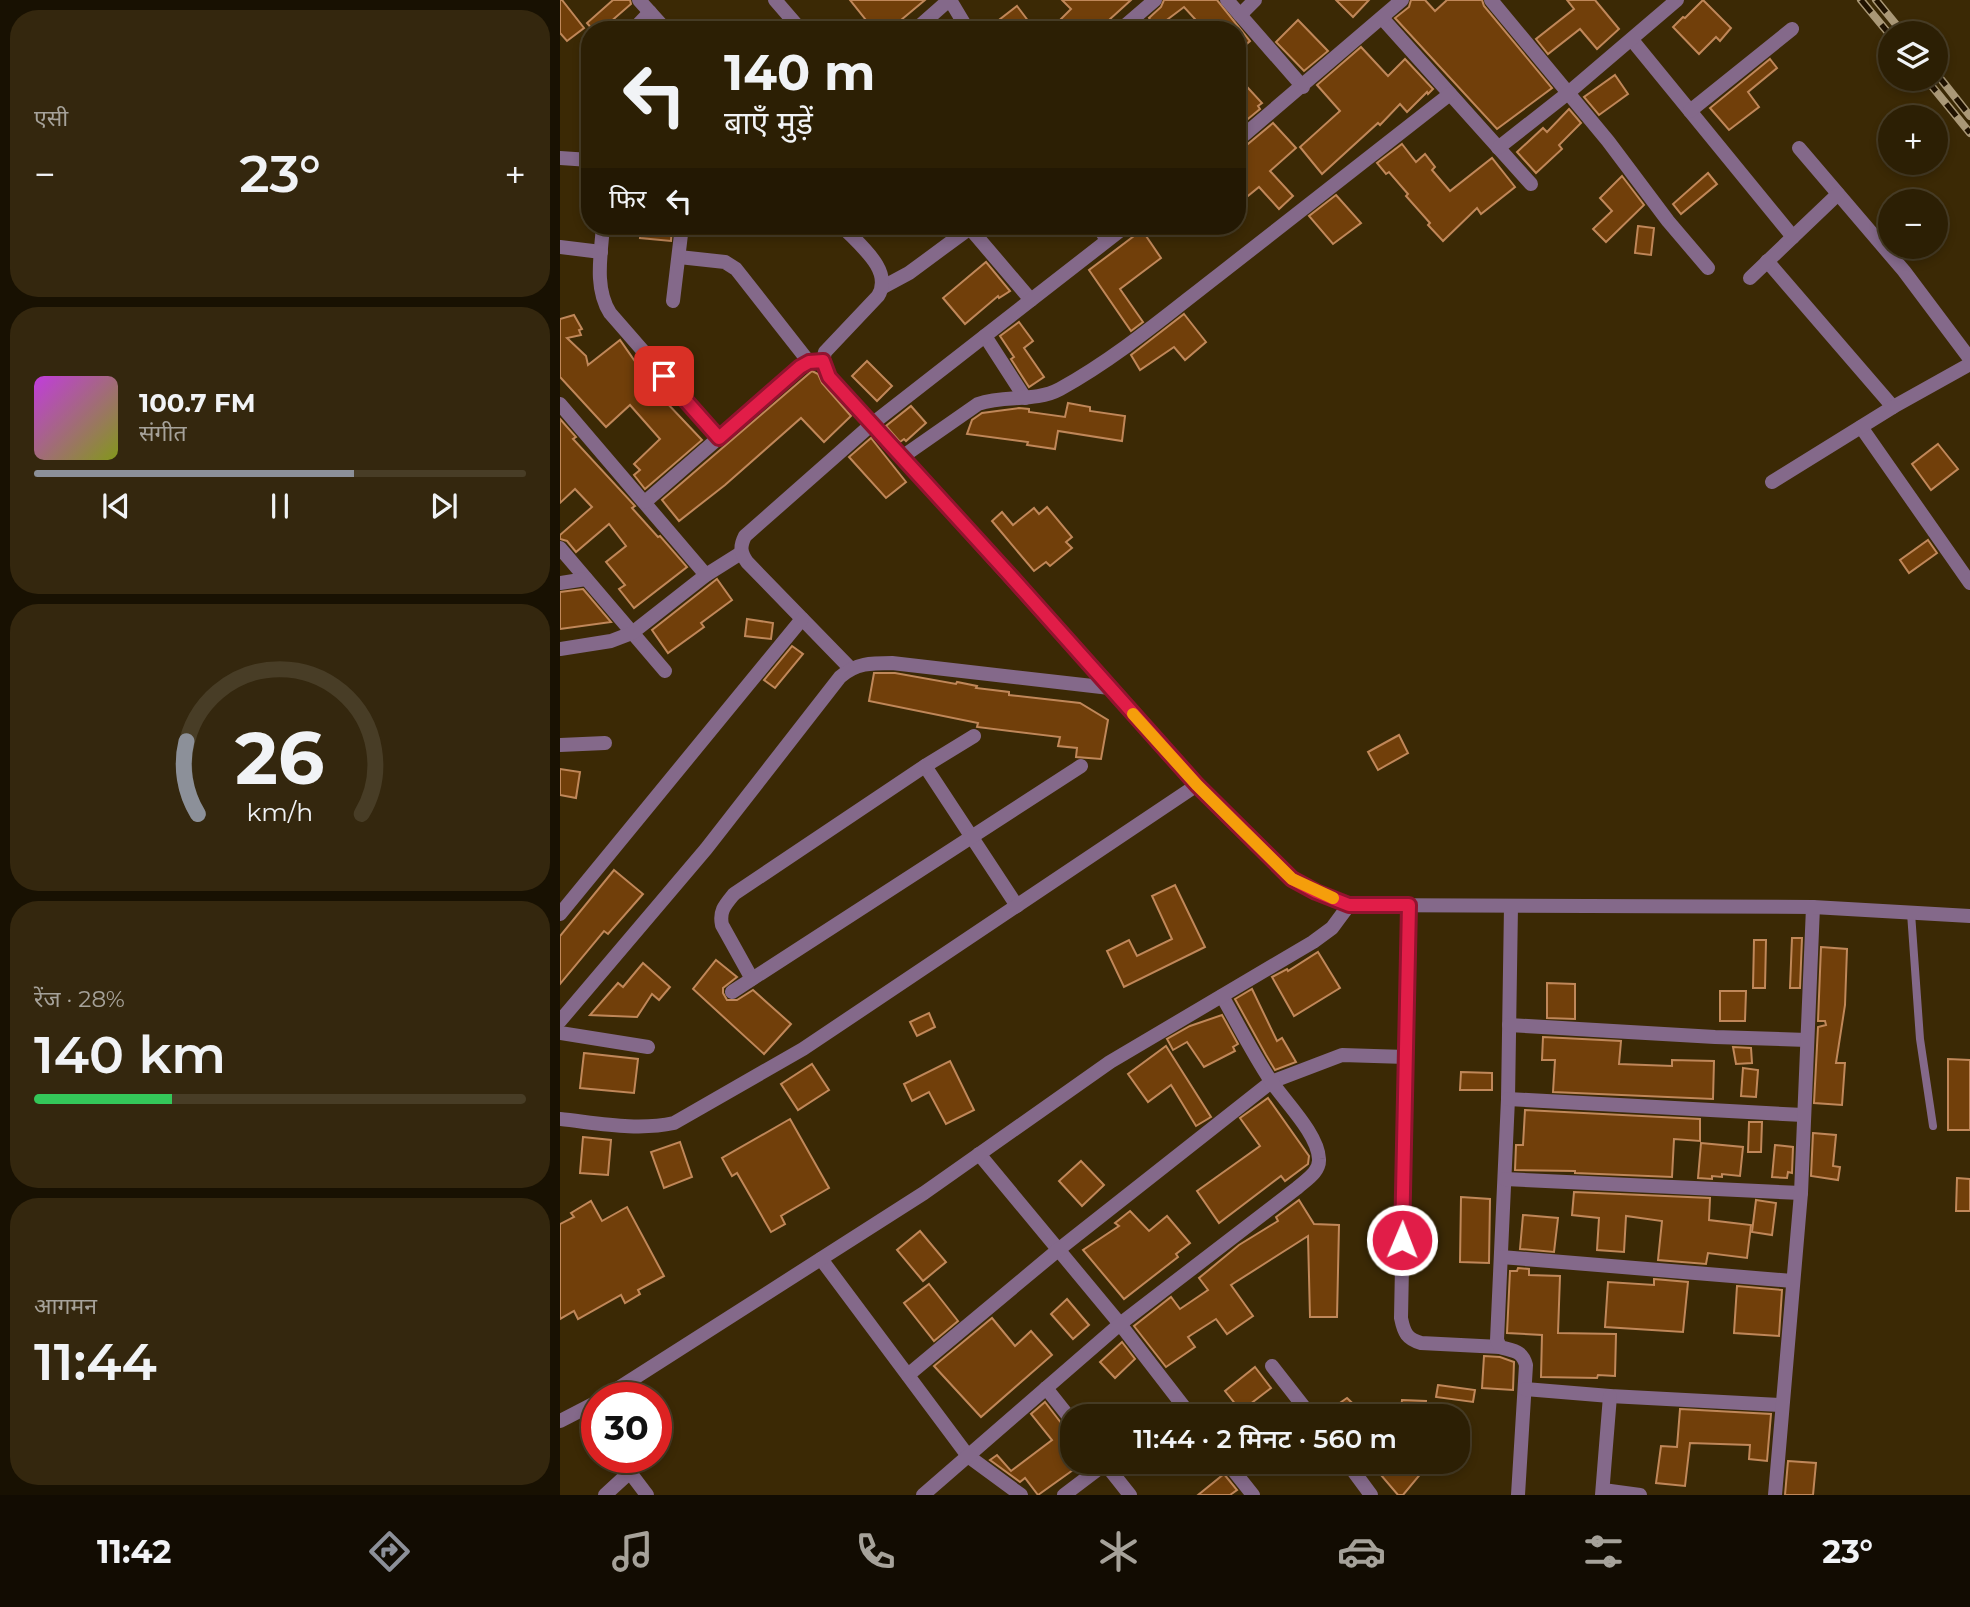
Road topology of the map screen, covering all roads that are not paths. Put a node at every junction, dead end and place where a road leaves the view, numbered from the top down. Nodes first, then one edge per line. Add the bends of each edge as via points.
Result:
1 (639, 0) edge
2 (949, 0) edge
3 (1155, 0) edge
4 (1227, 0) edge
5 (1255, 0) edge
6 (1402, 0) edge
7 (1491, 0) edge
8 (1677, 0) edge
9 (782, 2) edge
10 (650, 12) junction
11 (1240, 15) junction
12 (1382, 18) junction
13 (642, 21) edge
14 (658, 21) edge
15 (795, 21) edge
16 (925, 21) edge
17 (962, 21) edge
18 (1133, 21) edge
19 (1245, 21) edge
20 (1246, 22) edge
21 (1792, 29) dead end
22 (1632, 40) junction
23 (1303, 87) junction
24 (1568, 93) junction
25 (1450, 94) junction
26 (1690, 111) junction
27 (1246, 134) edge
28 (1499, 148) junction
29 (1800, 148) dead end
30 (560, 158) edge
31 (581, 159) edge
32 (1531, 184) dead end
33 (1838, 194) junction
34 (602, 235) edge
35 (681, 235) edge
36 (850, 235) edge
37 (959, 235) edge
38 (976, 235) edge
39 (1104, 235) edge
40 (1114, 235) edge
41 (1793, 237) junction
42 (1107, 240) junction
43 (560, 247) edge
44 (601, 251) junction
45 (679, 257) junction
46 (1767, 261) junction
47 (1708, 268) dead end
48 (1750, 278) dead end
49 (883, 287) junction
50 (1031, 300) junction
51 (673, 301) dead end
52 (985, 335) junction
53 (816, 362) junction
54 (1970, 362) edge
55 (1026, 398) junction
56 (560, 404) edge
57 (1893, 407) junction
58 (872, 424) junction
59 (1861, 427) junction
60 (719, 438) junction
61 (902, 457) junction
62 (1772, 482) dead end
63 (645, 502) junction
64 (560, 548) edge
65 (741, 553) junction
66 (706, 575) junction
67 (586, 579) junction
68 (560, 583) edge
69 (1970, 583) edge
70 (802, 619) junction
71 (632, 633) junction
72 (560, 649) edge
73 (850, 668) junction
74 (665, 671) dead end
75 (1110, 688) junction
76 (974, 736) dead end
77 (605, 743) dead end
78 (560, 745) edge
79 (925, 766) junction
80 (1082, 766) dead end
81 (1197, 785) junction
82 (972, 837) junction
83 (1349, 905) junction
84 (1409, 905) junction
85 (1017, 906) junction
86 (1511, 906) junction
87 (1812, 907) junction
88 (1911, 912) junction
89 (560, 914) edge
90 (1970, 916) edge
91 (752, 979) junction
92 (732, 992) dead end
93 (1222, 996) junction
94 (560, 1021) edge
95 (1509, 1025) junction
96 (560, 1033) edge
97 (1807, 1040) junction
98 (648, 1047) dead end
99 (1406, 1057) junction
100 (1271, 1082) junction
101 (1508, 1099) junction
102 (1803, 1115) junction
103 (560, 1119) edge
104 (1933, 1126) dead end
105 (979, 1154) junction
106 (1505, 1179) junction
107 (1801, 1194) junction
108 (1058, 1250) junction
109 (1500, 1257) junction
110 (821, 1259) junction
111 (1792, 1281) junction
112 (1120, 1324) junction
113 (1500, 1347) junction
114 (1272, 1366) dead end
115 (908, 1375) junction
116 (628, 1382) edge
117 (1046, 1388) junction
118 (1525, 1389) junction
119 (1610, 1396) junction
120 (1182, 1404) edge
121 (1302, 1404) edge
122 (1782, 1405) junction
123 (1060, 1406) edge
124 (581, 1410) edge
125 (560, 1421) edge
126 (968, 1456) junction
127 (629, 1473) edge
128 (631, 1473) edge
129 (1089, 1474) edge
130 (1113, 1474) edge
131 (1236, 1474) edge
132 (1356, 1474) edge
133 (1603, 1492) edge
134 (605, 1495) edge
135 (647, 1495) edge
136 (922, 1495) edge
137 (1021, 1495) edge
138 (1064, 1495) edge
139 (1130, 1495) edge
140 (1252, 1495) edge
141 (1371, 1495) edge
142 (1518, 1495) edge
143 (1640, 1495) edge
144 (1775, 1495) edge

1 - 10 street
2 - 16 street
2 - 17 street
3 - 18 street
4 - 11 street
5 - 11 street
6 - 12 street
7 - 24 street
8 - 22 street
9 - 15 street
10 - 13 street
10 - 14 street
11 - 19 street
12 - 23 street
12 - 25 street
20 - 23 street
21 - 26 street
22 - 24 street
22 - 26 street
23 - 27 street
24 - 28 street
24 - 47 street
25 - 28 street
25 - 55 street via 1124,348 1059,389
26 - 41 street
28 - 32 street
29 - 33 street
30 - 31 street
33 - 41 street
33 - 54 street via 1904,271
34 - 44 street
35 - 45 street
36 - 49 street via 877,264
37 - 49 street
38 - 50 street
39 - 42 street
40 - 42 street
41 - 46 street
42 - 50 street
43 - 44 street
44 - 60 street via 603,302
45 - 51 street
45 - 53 street via 725,262 736,269
46 - 48 street
46 - 57 street
49 - 53 street
50 - 52 street
52 - 55 street
52 - 58 street
53 - 58 street
53 - 60 street via 800,367
54 - 57 street
55 - 61 street via 978,404
56 - 63 street
57 - 59 street
58 - 61 street
58 - 65 street via 745,536
59 - 62 street
59 - 69 street
60 - 63 street
61 - 75 street
63 - 66 street
64 - 67 street
65 - 66 street
65 - 70 street
66 - 71 street
67 - 68 street
67 - 71 street
70 - 73 street
70 - 89 street
71 - 72 street
71 - 74 street
73 - 75 street via 892,663
73 - 94 street via 706,849
75 - 81 street
76 - 79 street
77 - 78 street
79 - 82 street
79 - 91 street via 734,894 724,906 723,925
80 - 82 street
81 - 83 street via 1292,879
81 - 85 street
82 - 85 street
82 - 91 street
83 - 84 street
83 - 93 street via 1332,928 1313,942
84 - 86 street
84 - 99 street
85 - 103 street via 803,1049 674,1123 635,1128
86 - 87 street
86 - 95 street
87 - 88 street
87 - 97 street
88 - 90 street
88 - 104 lane via 1920,1039
91 - 92 street
93 - 100 street
93 - 105 street via 1110,1062
95 - 97 street
95 - 101 street
96 - 98 street
97 - 102 street
99 - 100 street via 1342,1055
99 - 113 street via 1404,1332 1421,1343
100 - 108 street
100 - 112 street via 1318,1150 1317,1170
101 - 102 street
101 - 106 street
102 - 107 street
105 - 108 street
105 - 110 street
106 - 107 street
106 - 109 street
107 - 111 street
108 - 112 street
108 - 115 street
109 - 111 street
109 - 113 street
110 - 115 street
110 - 116 street
111 - 122 street
112 - 117 street
112 - 120 street
113 - 118 street via 1523,1356
114 - 121 street
115 - 126 street
117 - 123 street
117 - 126 street
118 - 119 street
118 - 142 street
119 - 122 street
119 - 133 street
122 - 144 street
124 - 125 street
126 - 136 street
126 - 137 street
127 - 134 street
128 - 135 street
129 - 138 street
130 - 139 street
131 - 140 street
132 - 141 street
133 - 143 street

